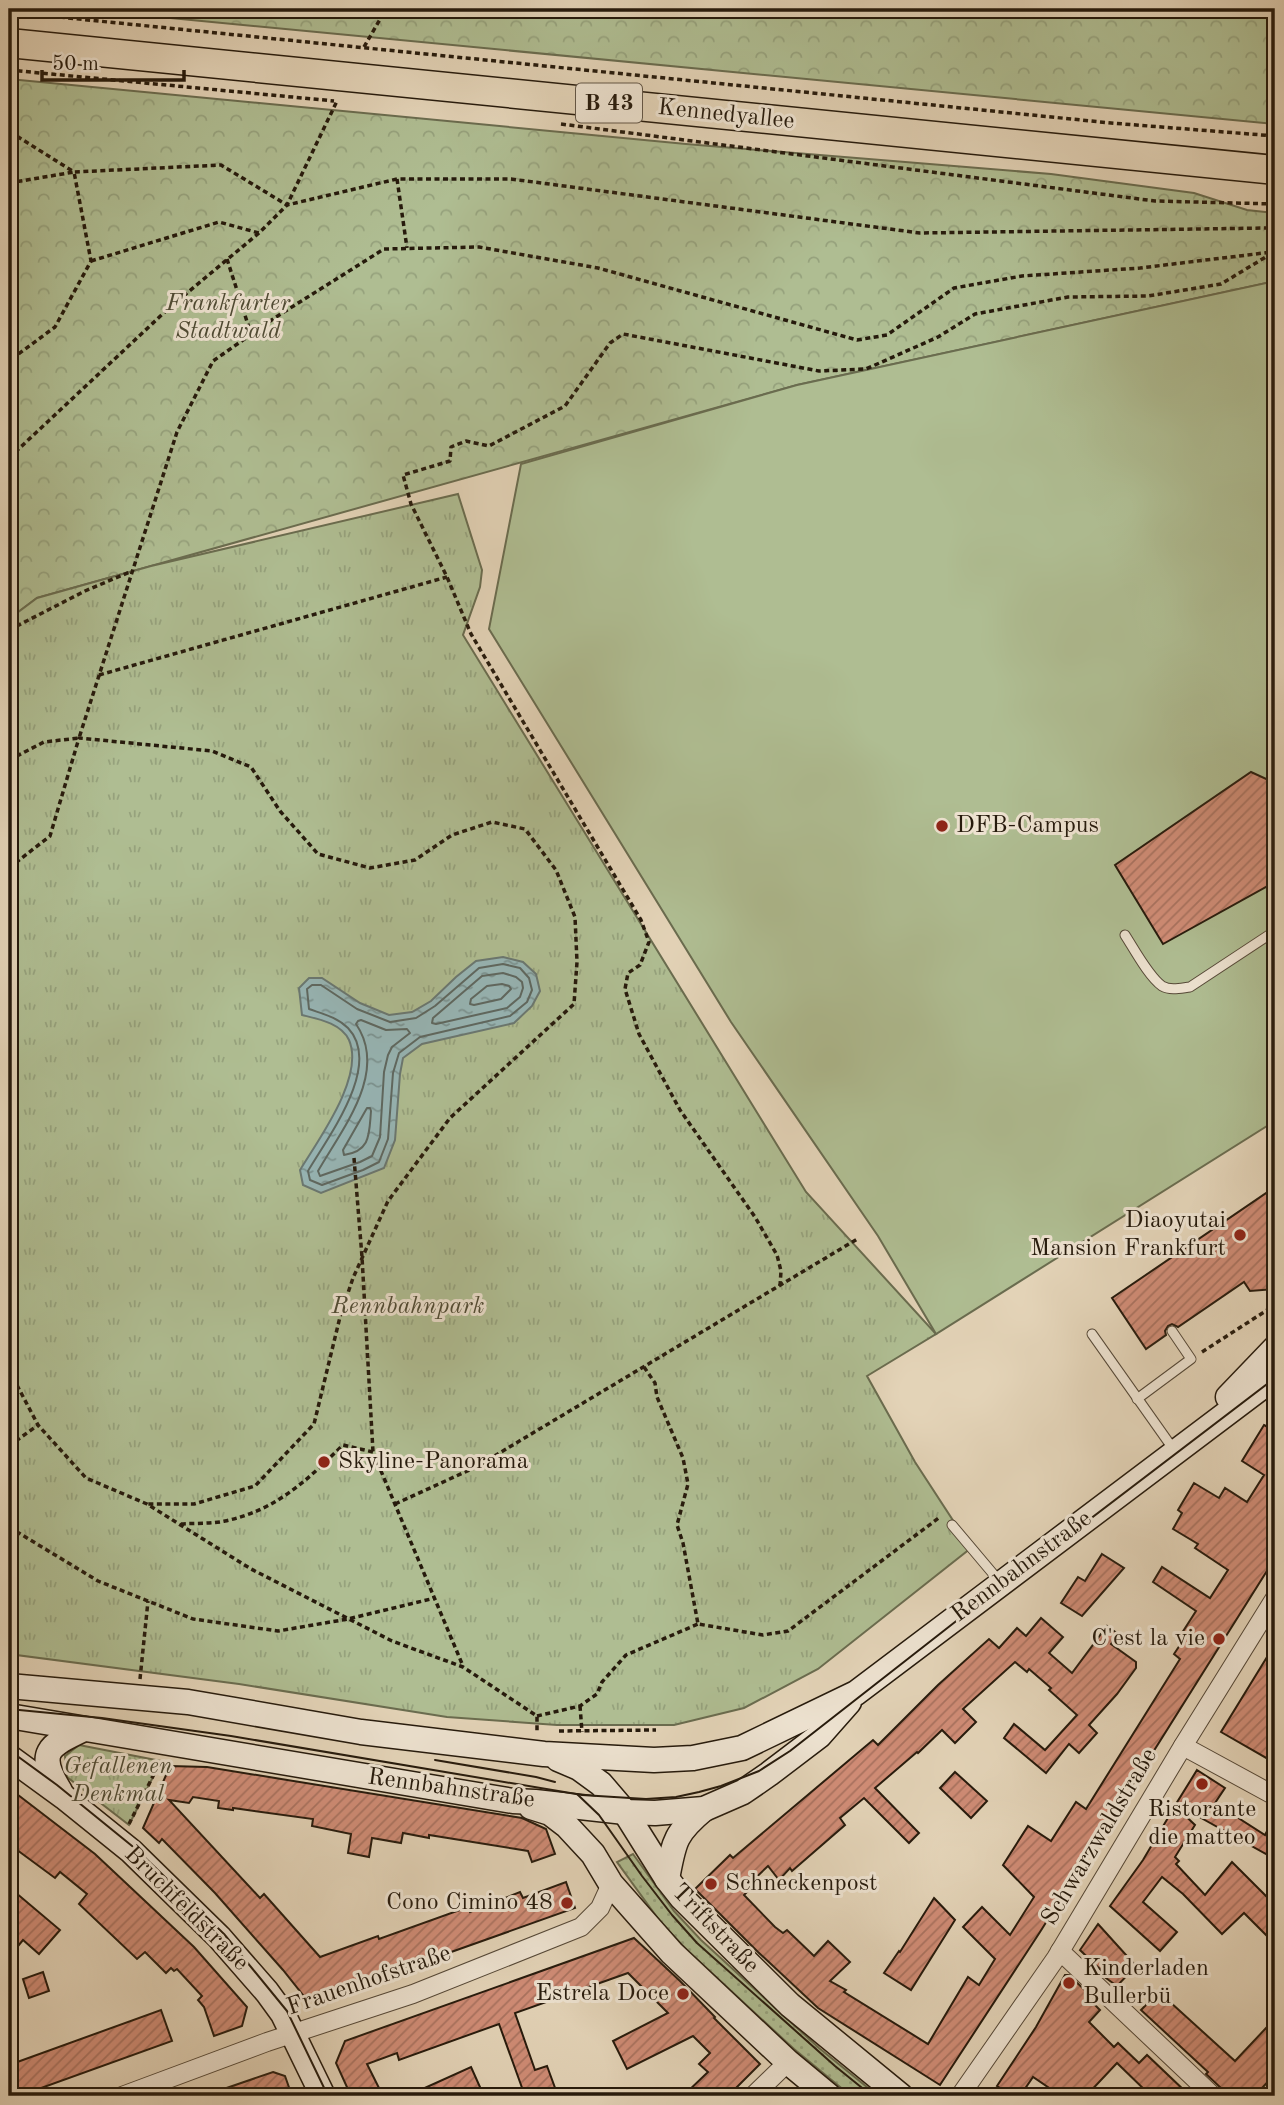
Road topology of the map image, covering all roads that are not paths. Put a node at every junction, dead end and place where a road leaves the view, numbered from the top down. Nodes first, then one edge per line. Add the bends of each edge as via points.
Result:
1 (9, 43) edge
2 (1275, 170) edge
3 (1275, 931) edge
4 (1125, 935) dead end
5 (1172, 1331) dead end
6 (1092, 1334) dead end
7 (1275, 1348) edge
8 (1269, 1369) edge
9 (1137, 1399) junction
10 (1181, 1446) junction
11 (952, 1525) dead end
12 (1001, 1584) junction
13 (1275, 1598) edge
14 (9, 1686) edge
15 (856, 1693) junction
16 (9, 1716) edge
17 (84, 1729) junction
18 (543, 1739) junction
19 (1183, 1745) junction
20 (9, 1757) edge
21 (648, 1760) junction
22 (601, 1784) junction
23 (1275, 1796) edge
24 (64, 1797) junction
25 (513, 1801) junction
26 (704, 1808) junction
27 (588, 1809) junction
28 (625, 1812) junction
29 (593, 1854) junction
30 (667, 1879) junction
31 (611, 1884) junction
32 (1060, 1951) junction
33 (293, 2034) junction
34 (788, 2062) junction
35 (122, 2096) edge
36 (323, 2096) edge
37 (753, 2096) edge
38 (829, 2096) edge
39 (901, 2096) edge
40 (960, 2096) edge
41 (1213, 2096) edge

1 - 2 main road, Kennedyallee / B 43
3 - 4 lane via 1190,987 1174,989 1162,986
5 - 9 lane via 1191,1359
6 - 9 lane
7 - 8 main road, Rennbahnstraße
8 - 10 main road, Rennbahnstraße
9 - 10 lane
10 - 12 main road, Rennbahnstraße
11 - 12 lane
12 - 15 main road, Rennbahnstraße
13 - 19 street, Schwarzwaldstraße
14 - 18 main road, Rennbahnstraße via 188,1702 361,1732
15 - 21 main road, Rennbahnstraße via 742,1748 693,1758
15 - 26 main road, Rennbahnstraße via 819,1736 743,1792
16 - 17 main road, Rennbahnstraße
17 - 24 main road via 58,1741 48,1752 47,1765
17 - 25 main road, Rennbahnstraße
18 - 21 main road, Rennbahnstraße
18 - 22 main road, Triftstraße
19 - 23 street
19 - 32 street, Schwarzwaldstraße
20 - 24 main road, Bruchfeldstraße
21 - 22 main road via 610,1773
22 - 27 main road
22 - 28 main road, Triftstraße
24 - 33 main road, Bruchfeldstraße via 131,1851 219,1937 267,1992
25 - 27 main road, Rennbahnstraße
25 - 29 main road, Triftstraße via 550,1813
26 - 28 main road, Rennbahnstraße
26 - 30 main road via 684,1826 674,1845
27 - 28 main road, Rennbahnstraße
27 - 29 main road via 587,1834
28 - 30 main road, Triftstraße
29 - 31 main road, Triftstraße
30 - 39 main road, Triftstraße via 790,2005
31 - 33 street, Frauenhofstraße via 600,1908 581,1927 412,1994
31 - 34 main road, Triftstraße via 672,1953
32 - 40 street, Schwarzwaldstraße
32 - 41 street
33 - 35 street, Frauenhofstraße
33 - 36 main road, Bruchfeldstraße
34 - 37 street
34 - 38 main road, Triftstraße

